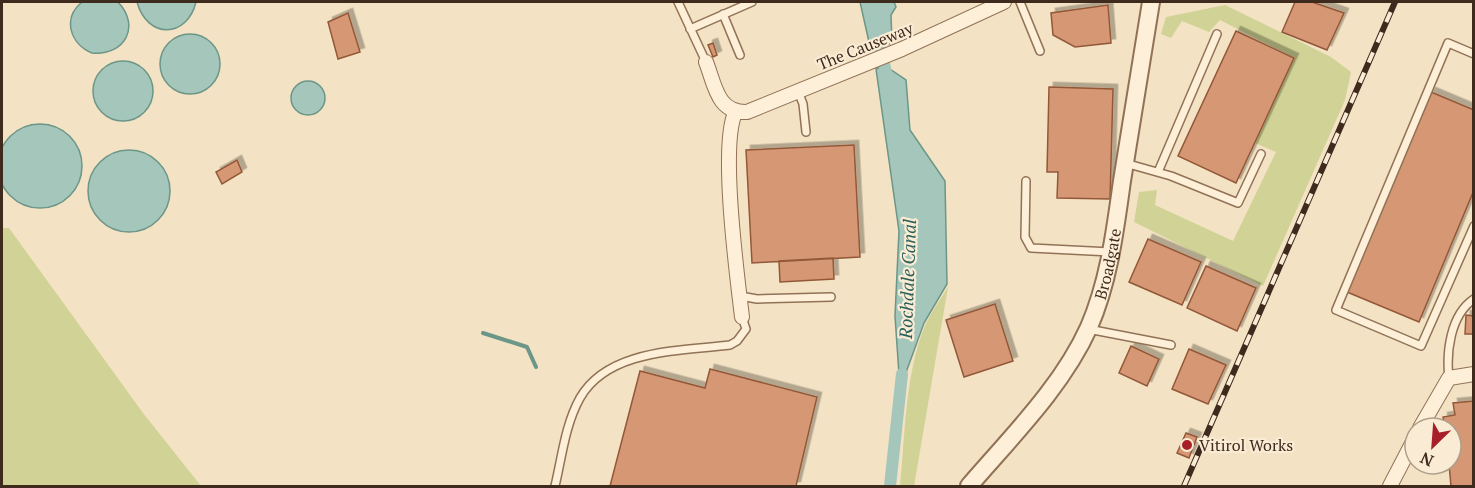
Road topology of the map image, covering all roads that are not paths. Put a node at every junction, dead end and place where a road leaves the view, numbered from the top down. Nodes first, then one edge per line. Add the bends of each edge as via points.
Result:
1 (678, 2) edge
2 (752, 2) edge
3 (1004, 2) edge
4 (1020, 2) edge
5 (1150, 2) edge
6 (723, 14) junction
7 (690, 28) junction
8 (1217, 34) dead end
9 (1040, 51) dead end
10 (1473, 54) edge
11 (740, 55) dead end
12 (706, 62) joint
13 (798, 91) junction
14 (735, 113) junction
15 (806, 132) dead end
16 (1261, 154) dead end
17 (1125, 164) junction
18 (1158, 172) junction
19 (1026, 181) dead end
20 (1473, 226) edge
21 (1111, 252) junction
22 (740, 296) junction
23 (831, 297) dead end
24 (1473, 298) edge
25 (742, 317) joint
26 (1088, 328) junction
27 (1171, 345) dead end
28 (1473, 374) edge
29 (1449, 378) junction
30 (1427, 416) edge
31 (1403, 461) edge
32 (555, 486) edge
33 (969, 486) edge
34 (1390, 486) edge

1 - 7 lane
2 - 6 lane
3 - 13 street, The Causeway via 902,50
4 - 9 lane
5 - 17 street, Broadgate
6 - 7 lane
6 - 11 lane
7 - 12 lane
8 - 18 lane
10 - 20 lane via 1448,43 1336,310 1422,346
12 - 14 street via 724,107
13 - 14 street, The Causeway via 747,112
13 - 15 lane
14 - 22 street via 730,124 730,160
16 - 18 lane via 1238,203
17 - 18 lane
17 - 21 street, Broadgate
19 - 21 lane via 1025,237 1031,248
21 - 26 street, Broadgate via 1101,296
22 - 23 lane
22 - 25 street
24 - 29 lane via 1448,343
25 - 32 lane via 746,329 730,345 640,356 622,362 585,390 570,422
26 - 27 lane
26 - 33 street, Broadgate via 1039,405
28 - 29 street
29 - 30 street
31 - 34 street

